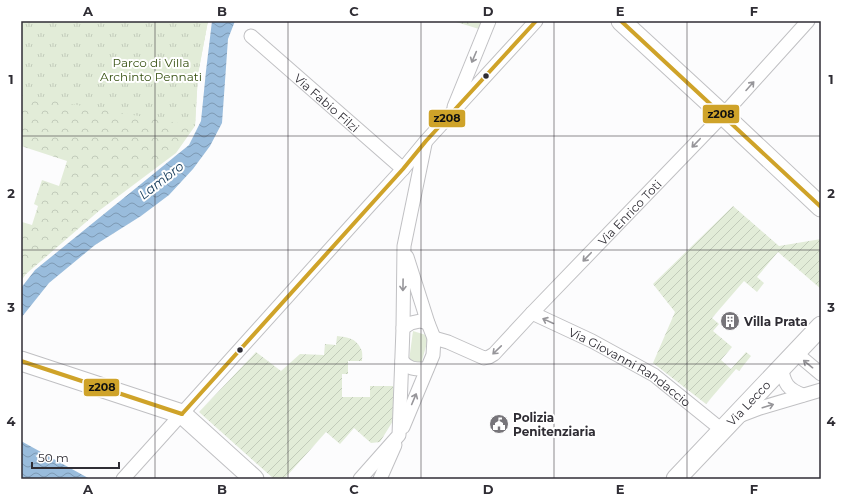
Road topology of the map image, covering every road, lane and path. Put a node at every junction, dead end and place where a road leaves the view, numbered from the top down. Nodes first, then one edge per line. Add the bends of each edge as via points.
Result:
1 (489, 21) edge
2 (536, 21) edge
3 (621, 21) edge
4 (808, 21) edge
5 (251, 36) dead end
6 (724, 115) junction
7 (450, 116) junction
8 (426, 141) junction
9 (403, 169) junction
10 (821, 207) edge
11 (404, 246) junction
12 (532, 313) junction
13 (428, 323) junction
14 (821, 326) edge
15 (403, 328) junction
16 (434, 338) junction
17 (796, 353) junction
18 (21, 361) edge
19 (402, 361) junction
20 (781, 368) junction
21 (427, 369) junction
22 (821, 374) edge
23 (821, 390) edge
24 (803, 395) junction
25 (182, 414) junction
26 (727, 425) junction
27 (399, 434) junction
28 (123, 479) edge
29 (254, 479) edge
30 (360, 479) edge
31 (380, 479) edge
32 (676, 479) edge

1 -> 7 street
2 - 7 street
3 - 6 main road
6 -> 4 street, Via Enrico Toti
5 - 9 street, Via Fabio Filzi
6 - 10 main road
6 -> 12 street, Via Enrico Toti
7 - 8 street
8 - 9 street
8 - 11 street
9 - 25 street
11 - 13 street
11 -> 15 street
12 -> 16 street, Via Enrico Toti via 489,357 484,358
26 -> 12 street, Via Giovanni Randaccio via 654,375 592,341
13 - 15 street via 420,321
13 - 16 street
14 - 17 main road, Via Lecco
15 - 19 street
16 - 21 street via 433,355
17 - 20 main road, Via Lecco
22 -> 17 street
18 - 25 main road
19 - 21 street via 407,367
19 - 27 street
20 - 24 street via 784,382 790,389
20 - 26 main road, Via Lecco
27 -> 21 street
23 - 24 street
26 -> 24 street via 748,412
25 - 28 street
25 - 29 main road
26 - 32 main road, Via Lecco
27 - 30 street
27 - 31 street

